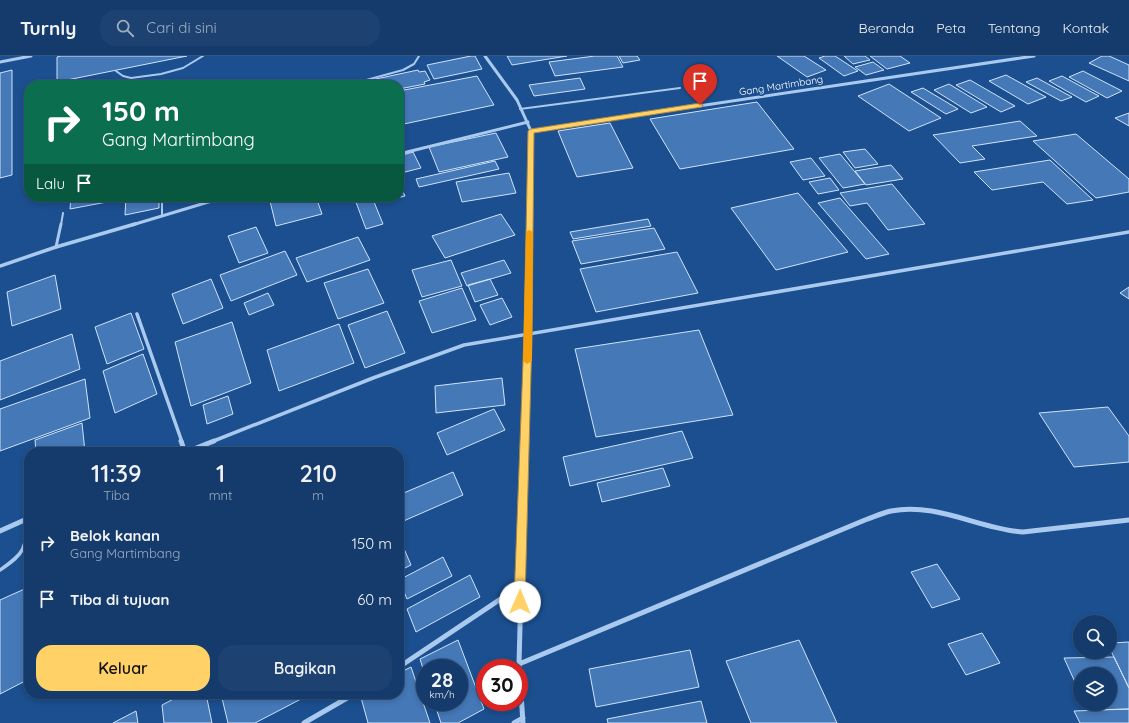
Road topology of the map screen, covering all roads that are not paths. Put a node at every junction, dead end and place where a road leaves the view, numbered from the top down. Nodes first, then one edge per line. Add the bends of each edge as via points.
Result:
1 (31, 56) edge
2 (203, 56) edge
3 (419, 56) edge
4 (486, 56) edge
5 (1034, 56) edge
6 (0, 62) edge
7 (116, 71) dead end
8 (366, 80) edge
9 (680, 88) dead end
10 (520, 109) junction
11 (528, 122) junction
12 (531, 131) junction
13 (404, 153) edge
14 (162, 202) edge
15 (208, 202) edge
16 (63, 213) dead end
17 (162, 215) junction
18 (1129, 232) edge
19 (56, 247) junction
20 (0, 266) edge
21 (137, 314) dead end
22 (528, 335) junction
23 (184, 447) edge
24 (199, 447) edge
25 (1129, 520) edge
26 (24, 521) edge
27 (0, 531) edge
28 (24, 549) edge
29 (0, 570) edge
30 (520, 586) junction
31 (519, 659) edge
32 (528, 660) edge
33 (404, 664) edge
34 (345, 699) edge
35 (523, 720) edge
36 (304, 723) edge
37 (514, 723) edge

1 - 6 street
2 - 7 lane via 178,71 135,77 124,76
3 - 8 lane via 414,64 403,70
4 - 10 street
5 - 12 street, Gang Martimbang
9 - 10 lane
10 - 11 street
11 - 12 street
11 - 13 street
12 - 22 street
14 - 17 lane
15 - 17 street
16 - 19 lane
17 - 19 street
18 - 22 street
19 - 20 street
21 - 23 street
22 - 24 street via 464,345
22 - 30 street
25 - 32 street via 1023,532 928,511 892,511
26 - 27 street
28 - 29 lane via 14,561
30 - 31 street
30 - 33 street
34 - 36 street
35 - 37 street

